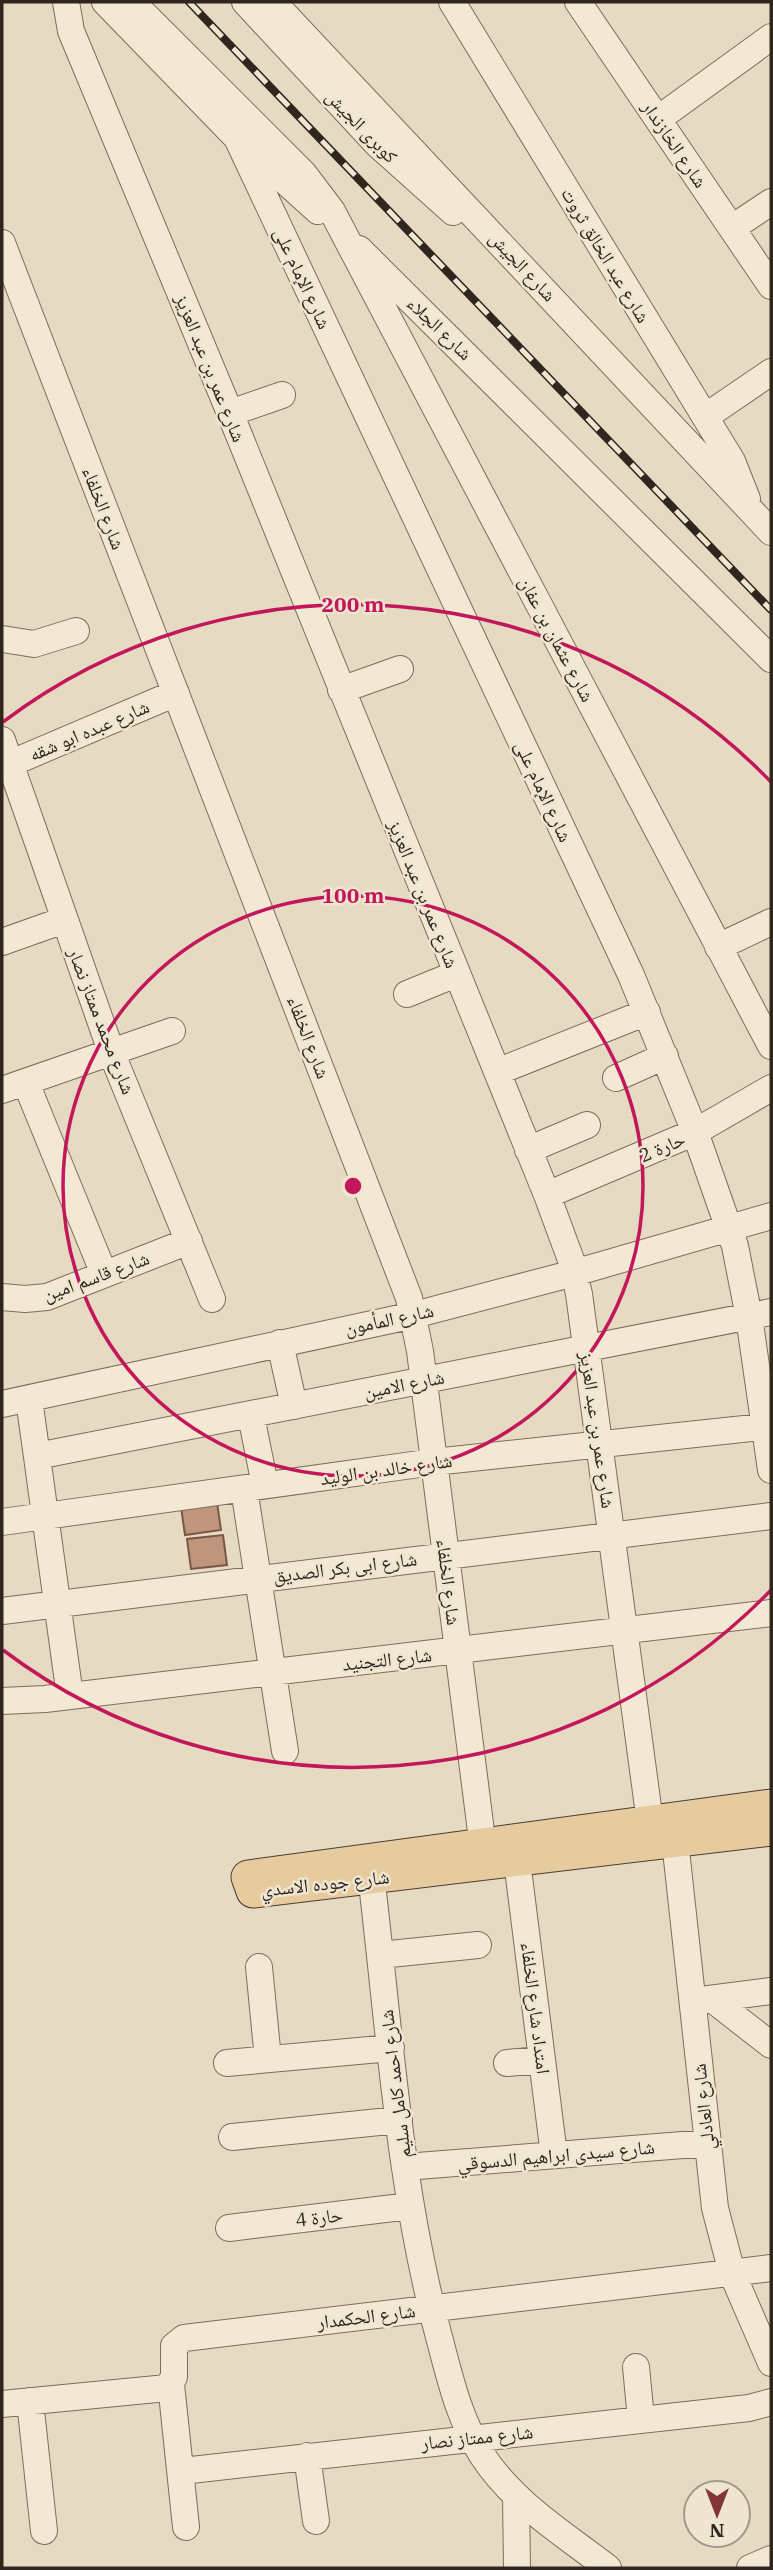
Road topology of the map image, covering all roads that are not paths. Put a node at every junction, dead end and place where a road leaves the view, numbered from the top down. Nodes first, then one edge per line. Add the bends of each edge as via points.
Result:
1 (66, 2) edge
2 (105, 2) edge
3 (133, 2) edge
4 (245, 2) edge
5 (273, 2) edge
6 (452, 2) edge
7 (586, 4) edge
8 (771, 37) edge
9 (658, 119) junction
10 (237, 138) junction
11 (771, 202) edge
12 (732, 228) junction
13 (341, 232) junction
14 (492, 233) junction
15 (2, 243) edge
16 (771, 286) edge
17 (449, 336) junction
18 (413, 364) junction
19 (771, 372) edge
20 (282, 395) dead end
21 (230, 413) junction
22 (705, 417) junction
23 (751, 512) junction
24 (771, 532) edge
25 (76, 631) dead end
26 (2, 639) edge
27 (771, 659) edge
28 (400, 669) dead end
29 (341, 690) junction
30 (176, 693) junction
31 (4, 757) edge
32 (64, 920) junction
33 (771, 922) edge
34 (2, 942) edge
35 (718, 947) junction
36 (456, 974) junction
37 (407, 994) dead end
38 (647, 1012) junction
39 (172, 1031) dead end
40 (771, 1046) edge
41 (112, 1054) junction
42 (664, 1056) junction
43 (496, 1072) junction
44 (616, 1077) dead end
45 (14, 1086) edge
46 (771, 1088) edge
47 (587, 1125) dead end
48 (695, 1132) junction
49 (528, 1150) junction
50 (547, 1195) junction
51 (771, 1216) edge
52 (730, 1229) junction
53 (189, 1241) junction
54 (574, 1273) junction
55 (104, 1274) junction
56 (2, 1297) edge
57 (212, 1298) dead end
58 (760, 1314) edge
59 (414, 1315) junction
60 (280, 1343) junction
61 (586, 1348) junction
62 (424, 1380) junction
63 (29, 1399) junction
64 (2, 1404) edge
65 (294, 1406) junction
66 (251, 1416) junction
67 (768, 1427) edge
68 (600, 1444) junction
69 (37, 1456) junction
70 (434, 1462) junction
71 (771, 1469) edge
72 (254, 1487) junction
73 (45, 1516) junction
74 (771, 1516) edge
75 (2, 1522) edge
76 (612, 1537) junction
77 (446, 1555) junction
78 (258, 1577) junction
79 (57, 1603) junction
80 (2, 1611) edge
81 (771, 1613) edge
82 (625, 1631) junction
83 (458, 1651) junction
84 (272, 1671) junction
85 (70, 1696) junction
86 (2, 1702) edge
87 (285, 1751) dead end
88 (771, 1806) edge
89 (771, 1829) edge
90 (662, 1831) junction
91 (495, 1857) junction
92 (370, 1869) joint
93 (478, 1945) dead end
94 (380, 1955) junction
95 (260, 1967) dead end
96 (771, 1991) edge
97 (702, 2000) junction
98 (771, 2045) edge
99 (391, 2048) junction
100 (268, 2059) junction
101 (542, 2060) junction
102 (227, 2063) dead end
103 (507, 2063) dead end
104 (399, 2120) junction
105 (232, 2137) dead end
106 (708, 2143) junction
107 (554, 2155) junction
108 (405, 2167) junction
109 (410, 2206) junction
110 (229, 2228) dead end
111 (771, 2268) edge
112 (732, 2273) junction
113 (431, 2309) junction
114 (771, 2363) edge
115 (636, 2367) dead end
116 (172, 2384) junction
117 (30, 2401) junction
118 (771, 2402) edge
119 (2, 2403) edge
120 (641, 2419) junction
121 (471, 2437) junction
122 (307, 2456) junction
123 (182, 2470) junction
124 (516, 2496) junction
125 (316, 2521) dead end
126 (186, 2526) dead end
127 (44, 2531) dead end
128 (771, 2559) edge
129 (517, 2568) edge
130 (608, 2568) edge
131 (750, 2568) edge

1 - 21 street, شارع عمر بن عبد العزيز via 71,31
2 - 10 street, شارع الجلاء
3 - 13 street, شارع عثمان بن عفان via 304,174 319,191
4 - 14 street, كوبرى الجيش via 377,144 442,205
5 - 14 street, شارع الجيش
6 - 22 street, شارع عبد الخالق ثروت
7 - 9 street, شارع الخازندار
8 - 9 street
9 - 12 street, شارع الخازندار
10 - 13 street, شارع الجلاء
10 - 38 street, شارع الإمام على
11 - 12 street
12 - 16 street, شارع الخازندار
13 - 17 street, شارع الجلاء
13 - 18 street, شارع عثمان بن عفان
14 - 23 street, شارع الجيش
15 - 30 street, شارع الخلفاء
17 - 18 street
17 - 27 street, شارع الجلاء
18 - 35 street, شارع عثمان بن عفان
19 - 22 street
20 - 21 street
21 - 29 street, شارع عمر بن عبد العزيز
22 - 23 street, شارع عبد الخالق ثروت via 732,461
23 - 24 street, شارع الجيش
25 - 26 street via 34,644
28 - 29 street
29 - 36 street, شارع عمر بن عبد العزيز
30 - 31 street, شارع عبده ابو شقه
30 - 59 street, شارع الخلفاء
31 - 32 street, شارع محمد ممتاز نصار
32 - 34 street
32 - 41 street, شارع محمد ممتاز نصار
33 - 35 street
35 - 40 street, شارع عثمان بن عفان
36 - 37 street
36 - 43 street, شارع عمر بن عبد العزيز
38 - 42 street, شارع الإمام على
38 - 43 street
39 - 41 street
41 - 45 street
41 - 53 street, شارع محمد ممتاز نصار
42 - 44 street
42 - 48 street, شارع الإمام على
43 - 49 street, شارع عمر بن عبد العزيز
45 - 55 street
46 - 48 street, حارة 2
47 - 49 street
48 - 50 street, حارة 2
48 - 52 street, شارع الإمام على
49 - 50 street, شارع عمر بن عبد العزيز
50 - 54 street, شارع عمر بن عبد العزيز
51 - 52 street, شارع المأمون
52 - 54 street, شارع المأمون
52 - 58 street, شارع الإمام على
53 - 55 street, شارع قاسم امين
53 - 57 street, شارع محمد ممتاز نصار
54 - 59 street, شارع المأمون
54 - 61 street, شارع عمر بن عبد العزيز
55 - 56 street, شارع قاسم امين via 47,1297
58 - 61 street, شارع الامين
58 - 67 street, شارع الإمام على
59 - 60 street, شارع المأمون
59 - 62 street, شارع الخلفاء
60 - 63 street, شارع المأمون
60 - 65 street
61 - 62 street, شارع الامين
61 - 68 street, شارع عمر بن عبد العزيز
62 - 65 street, شارع الامين
62 - 70 street, شارع الخلفاء
63 - 64 street, شارع المأمون
63 - 69 street
65 - 66 street, شارع الامين
66 - 69 street, شارع الامين
66 - 72 street
67 - 68 street, شارع خالد بن الوليد
67 - 71 street, شارع الإمام على
68 - 70 street, شارع خالد بن الوليد
68 - 76 street, شارع عمر بن عبد العزيز
69 - 73 street
70 - 72 street, شارع خالد بن الوليد
70 - 77 street, شارع الخلفاء
72 - 73 street, شارع خالد بن الوليد
72 - 78 street
73 - 75 street, شارع خالد بن الوليد
73 - 79 street
74 - 76 street, شارع ابى بكر الصديق
76 - 77 street, شارع ابى بكر الصديق
76 - 82 street, شارع عمر بن عبد العزيز
77 - 78 street, شارع ابى بكر الصديق
77 - 83 street, شارع الخلفاء
78 - 79 street, شارع ابى بكر الصديق
78 - 84 street
79 - 80 street, شارع ابى بكر الصديق
79 - 85 street
81 - 82 street, شارع التجنيد
82 - 83 street, شارع التجنيد
82 - 90 street, شارع عمر بن عبد العزيز
83 - 84 street, شارع التجنيد
83 - 91 street, شارع الخلفاء
84 - 85 street, شارع التجنيد
84 - 87 street
85 - 86 street, شارع التجنيد
88 - 90 main road, شارع جوده الاسدي
89 - 90 main road, شارع جوده الاسدي
90 - 91 main road, شارع جوده الاسدي
90 - 97 street, شارع العادلي
91 - 92 main road, شارع جوده الاسدي
91 - 101 street, امتداد شارع الخلفاء
92 - 94 street, شارع احمد كامل سليم
93 - 94 street
94 - 99 street, شارع احمد كامل سليم
95 - 100 street
96 - 97 street
97 - 98 street
97 - 106 street, شارع العادلي
99 - 100 street
99 - 104 street, شارع احمد كامل سليم
100 - 102 street
101 - 103 street
101 - 107 street, امتداد شارع الخلفاء
104 - 105 street
104 - 108 street, شارع احمد كامل سليم
106 - 107 street, شارع سيدى ابراهيم الدسوقي
106 - 112 street, شارع العادلي via 715,2208
107 - 108 street, شارع سيدى ابراهيم الدسوقي
108 - 109 street, شارع احمد كامل سليم
109 - 110 street, حارة 4
109 - 113 street, شارع احمد كامل سليم
111 - 112 street, شارع الحكمدار
112 - 113 street, شارع الحكمدار
112 - 114 street, شارع العادلي
113 - 116 street, شارع الحكمدار via 184,2338 174,2346
113 - 121 street, شارع احمد كامل سليم via 456,2401
115 - 120 street
116 - 117 street via 162,2389
116 - 123 street, شارع الحكمدار
117 - 119 street
117 - 127 street
118 - 120 street, شارع ممتاز نصار
120 - 121 street, شارع ممتاز نصار
121 - 122 street, شارع ممتاز نصار
121 - 124 street, شارع احمد كامل سليم
122 - 123 street, شارع ممتاز نصار
122 - 125 street
123 - 126 street, شارع الحكمدار
124 - 129 street
124 - 130 street, شارع احمد كامل سليم
128 - 131 street

